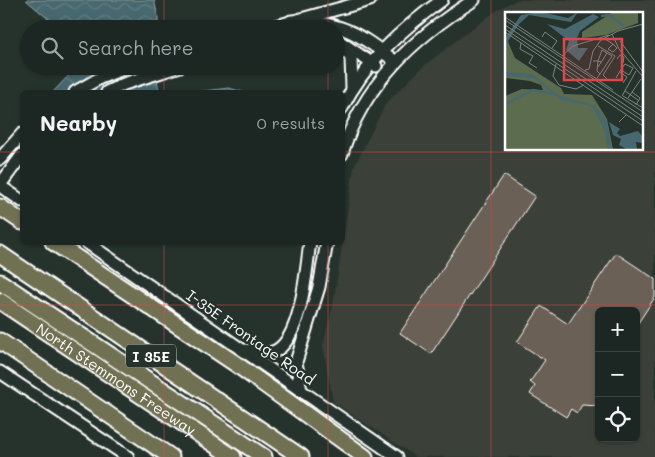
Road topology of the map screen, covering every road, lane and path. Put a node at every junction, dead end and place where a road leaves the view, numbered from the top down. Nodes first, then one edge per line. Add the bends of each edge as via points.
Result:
1 (370, 0) edge
2 (442, 0) edge
3 (474, 0) edge
4 (295, 20) edge
5 (345, 28) edge
6 (345, 46) edge
7 (345, 50) edge
8 (381, 50) junction
9 (372, 62) junction
10 (396, 62) junction
11 (385, 74) junction
12 (108, 75) edge
13 (152, 75) edge
14 (79, 90) edge
15 (111, 90) edge
16 (352, 90) junction
17 (345, 103) edge
18 (20, 136) edge
19 (345, 147) edge
20 (20, 158) edge
21 (0, 159) edge
22 (0, 185) edge
23 (20, 200) edge
24 (0, 207) edge
25 (20, 221) edge
26 (57, 245) edge
27 (91, 245) edge
28 (310, 245) edge
29 (327, 245) edge
30 (0, 254) edge
31 (0, 282) edge
32 (0, 300) edge
33 (0, 341) edge
34 (244, 350) junction
35 (0, 372) edge
36 (301, 391) junction
37 (128, 457) edge
38 (171, 457) edge
39 (233, 457) edge
40 (264, 457) edge
41 (301, 457) edge
42 (365, 457) edge
43 (397, 457) edge

1 - 4 main road
2 - 8 main road
3 - 10 main road via 417,40
5 - 8 main road
6 - 9 main road
7 - 16 main road via 352,58
8 - 9 main road
8 - 10 main road
9 - 11 main road
9 - 16 main road
10 - 11 main road
11 - 19 main road via 360,110
12 - 14 main road
13 - 15 main road
16 - 17 main road
18 - 21 main road
20 - 22 main road
22 - 23 main road
24 - 25 highway
26 - 42 highway via 236,364
27 - 34 main road, I-35E Frontage Road
28 - 34 main road via 298,315 283,346 270,353
29 - 36 main road via 319,287 296,362
30 - 41 highway, I 35E
31 - 40 highway
32 - 39 highway, North Stemmons Freeway / I 35E
33 - 38 highway
34 - 36 main road, I-35E Frontage Road
35 - 37 main road
36 - 43 main road, I-35E Frontage Road

